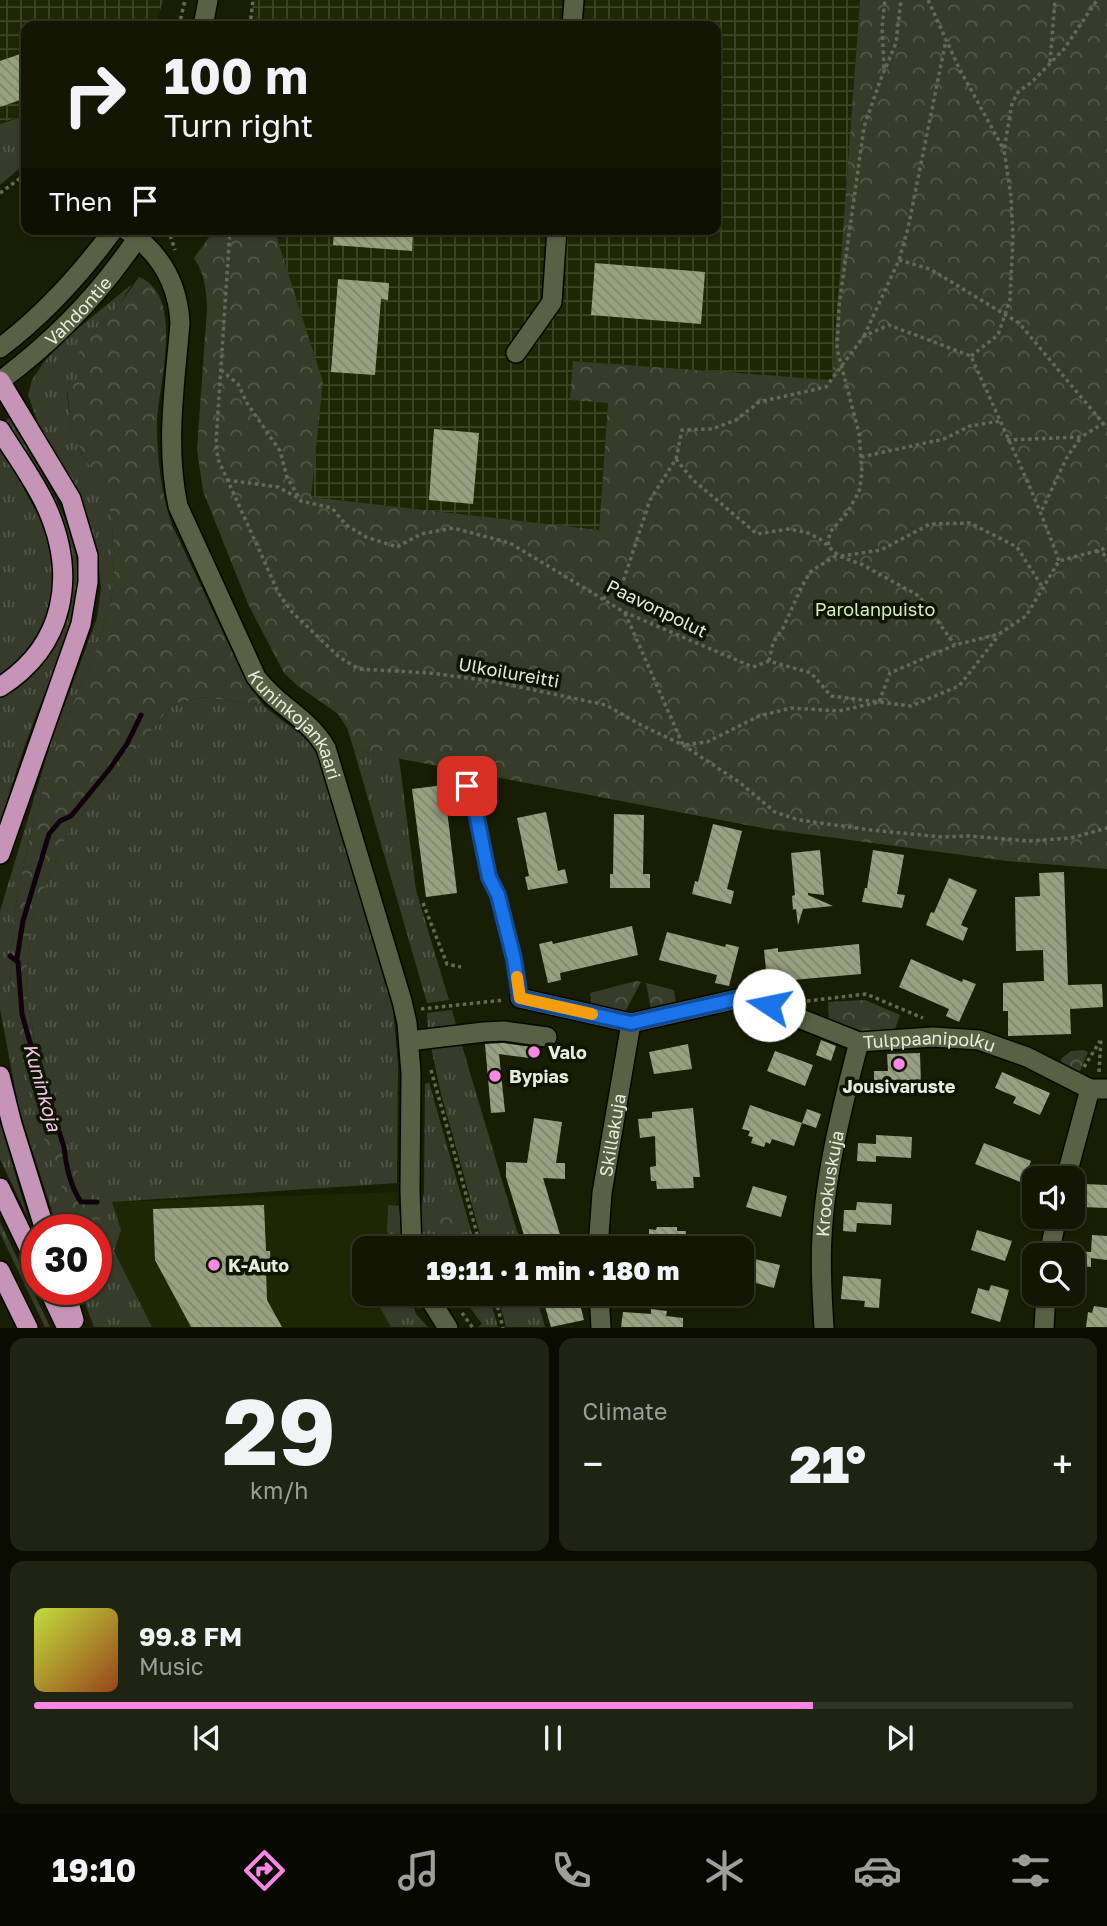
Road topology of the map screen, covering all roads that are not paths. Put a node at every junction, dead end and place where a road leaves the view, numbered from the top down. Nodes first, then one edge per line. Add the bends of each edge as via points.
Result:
1 (208, 0) edge
2 (574, 0) edge
3 (203, 21) edge
4 (572, 21) edge
5 (109, 235) edge
6 (133, 235) edge
7 (138, 235) edge
8 (557, 235) edge
9 (0, 348) edge
10 (516, 354) dead end
11 (0, 381) edge
12 (0, 430) edge
13 (0, 687) edge
14 (467, 786) dead end
15 (0, 854) edge
16 (520, 998) joint
17 (631, 1023) junction
18 (547, 1037) dead end
19 (409, 1041) junction
20 (859, 1042) junction
21 (0, 1076) edge
22 (1093, 1087) edge
23 (1070, 1166) edge
24 (0, 1188) edge
25 (41, 1214) edge
26 (21, 1232) edge
27 (412, 1236) edge
28 (599, 1236) edge
29 (0, 1271) edge
30 (56, 1305) edge
31 (70, 1305) edge
32 (434, 1306) edge
33 (599, 1306) edge
34 (1045, 1306) edge
35 (28, 1328) edge
36 (67, 1328) edge
37 (77, 1328) edge
38 (448, 1328) edge
39 (600, 1328) edge
40 (824, 1328) edge
41 (1044, 1328) edge

1 - 3 street
2 - 4 street
5 - 9 street, Vahdontie via 71,285
6 - 11 street, Vahdontie via 111,274 51,340
7 - 19 street, Kuninkojankaari via 162,264 179,308 171,443 178,506 256,677 310,724 326,748 402,1001
8 - 10 street via 552,302
11 - 15 highway via 71,499 88,556 88,582 81,624
12 - 13 highway via 46,507 58,536 63,578 51,634 23,671
14 - 16 lane via 514,959
16 - 17 street, Tulppaanipolku
17 - 20 street, Tulppaanipolku via 746,997
17 - 28 street, Skillakuja
18 - 19 street via 504,1031
19 - 27 street, Kuninkojankaari
20 - 22 street, Tulppaanipolku via 933,1037 979,1040
20 - 40 street, Krookuskuja via 826,1198 821,1271
21 - 25 highway
22 - 23 street
24 - 26 highway
29 - 35 highway
30 - 36 highway
31 - 37 highway
32 - 38 street
33 - 39 street
34 - 41 street

